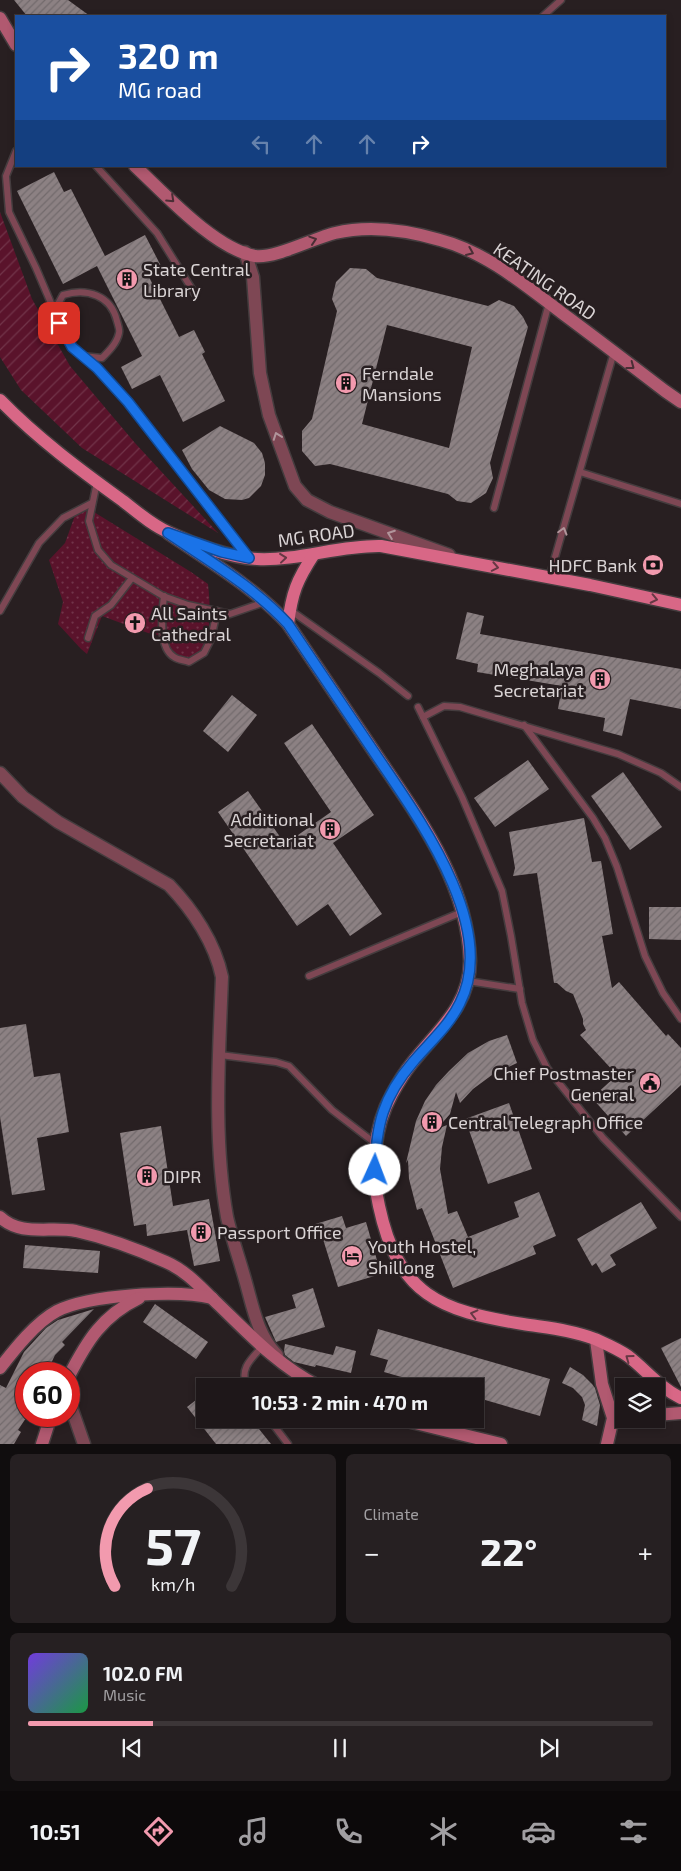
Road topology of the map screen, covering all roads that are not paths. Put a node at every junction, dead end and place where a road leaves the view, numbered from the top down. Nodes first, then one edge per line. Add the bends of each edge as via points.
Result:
1 (561, 0) edge
2 (544, 15) edge
3 (0, 18) edge
4 (15, 43) edge
5 (15, 154) edge
6 (97, 167) edge
7 (136, 167) edge
8 (245, 252) junction
9 (195, 294) dead end
10 (549, 303) junction
11 (54, 311) junction
12 (614, 352) junction
13 (81, 356) junction
14 (0, 400) edge
15 (681, 402) edge
16 (580, 472) junction
17 (97, 482) junction
18 (92, 503) junction
19 (681, 504) edge
20 (494, 508) dead end
21 (168, 533) junction
22 (314, 554) junction
23 (249, 558) junction
24 (470, 562) junction
25 (132, 578) junction
26 (549, 578) junction
27 (164, 596) junction
28 (265, 602) junction
29 (681, 605) edge
30 (290, 610) junction
31 (0, 611) edge
32 (217, 611) junction
33 (288, 624) junction
34 (88, 638) dead end
35 (408, 696) dead end
36 (418, 707) dead end
37 (423, 716) junction
38 (524, 725) junction
39 (0, 773) edge
40 (681, 787) edge
41 (462, 912) junction
42 (309, 976) dead end
43 (468, 982) junction
44 (520, 989) junction
45 (681, 1019) edge
46 (220, 1054) junction
47 (376, 1144) junction
48 (0, 1217) edge
49 (681, 1217) edge
50 (148, 1294) junction
51 (212, 1298) junction
52 (596, 1340) junction
53 (262, 1347) junction
54 (76, 1362) edge
55 (0, 1368) edge
56 (295, 1374) junction
57 (245, 1378) edge
58 (303, 1378) edge
59 (681, 1398) edge
60 (615, 1412) edge
61 (681, 1413) edge
62 (665, 1414) edge
63 (615, 1424) edge
64 (47, 1427) edge
65 (78, 1427) edge
66 (276, 1428) edge
67 (436, 1428) edge
68 (42, 1444) edge
69 (84, 1444) edge
70 (288, 1444) edge
71 (501, 1444) edge
72 (606, 1444) edge

1 - 2 lane
3 - 4 street
5 - 11 lane via 6,176 9,212
6 - 9 lane via 157,232
7 -> 8 street, KEATING ROAD via 208,232
8 -> 10 street, KEATING ROAD via 257,256 274,254 334,234 358,229 383,229 441,240 482,257
24 -> 8 street via 330,512 307,500 295,486 269,415 260,373 254,277
10 - 12 street, KEATING ROAD
10 - 20 lane
11 - 13 lane via 65,336
11 - 13 lane via 62,295 76,291 104,299 115,312 120,332 112,349 102,358
12 -> 15 street, KEATING ROAD
12 - 16 lane
13 - 23 lane via 97,368 128,402
14 - 17 main road, MG ROAD via 23,423
16 - 19 lane
26 -> 16 lane
17 - 18 lane
17 - 21 main road, MG ROAD
18 - 25 lane via 89,521 98,550 111,565
18 - 31 lane via 63,518 39,543
21 - 23 main road, MG ROAD
21 - 28 main road
23 -> 22 main road, MG ROAD via 279,559
22 - 24 main road, MG ROAD via 381,546
22 - 30 main road via 300,575
24 -> 26 main road, MG ROAD
25 - 27 lane
25 - 34 lane via 111,605 95,616
26 -> 29 main road, MG ROAD
27 - 32 lane via 188,606
27 - 32 lane via 162,628 166,649 173,657 189,662 204,653 211,639
28 - 32 lane via 230,614
28 - 33 main road
30 - 33 main road
30 - 35 lane
33 - 41 main road via 422,824 450,875
36 - 37 lane
37 - 38 lane via 444,706 460,707
37 - 44 lane via 502,890
38 - 40 lane via 618,754 660,772
38 - 45 lane via 594,818 605,838 645,956 662,993
39 - 46 street via 23,798 169,885 183,899 218,958 222,977
41 - 42 lane
41 - 43 main road via 469,944
43 - 44 lane
43 - 47 main road via 461,1003 449,1022 412,1063 394,1090 382,1112
44 - 49 lane via 533,1040 547,1068 603,1138
46 - 47 lane via 289,1066 332,1110
46 - 56 street via 220,1151 228,1218 256,1322 270,1348
52 -> 47 main road via 566,1330 464,1311 419,1289 400,1264 382,1219 375,1170
48 - 51 street via 27,1230 75,1231 141,1251 182,1270
50 - 51 street via 197,1294
50 - 54 street via 124,1306 94,1333
50 - 55 street via 87,1302 55,1312
51 - 53 street
59 -> 52 main road via 660,1386 626,1354
52 - 60 street via 602,1384
53 - 56 street
53 - 57 lane via 247,1364
56 - 58 street
61 - 62 street
63 - 72 street
64 - 68 street
65 - 69 street
66 - 70 lane
67 - 71 street

